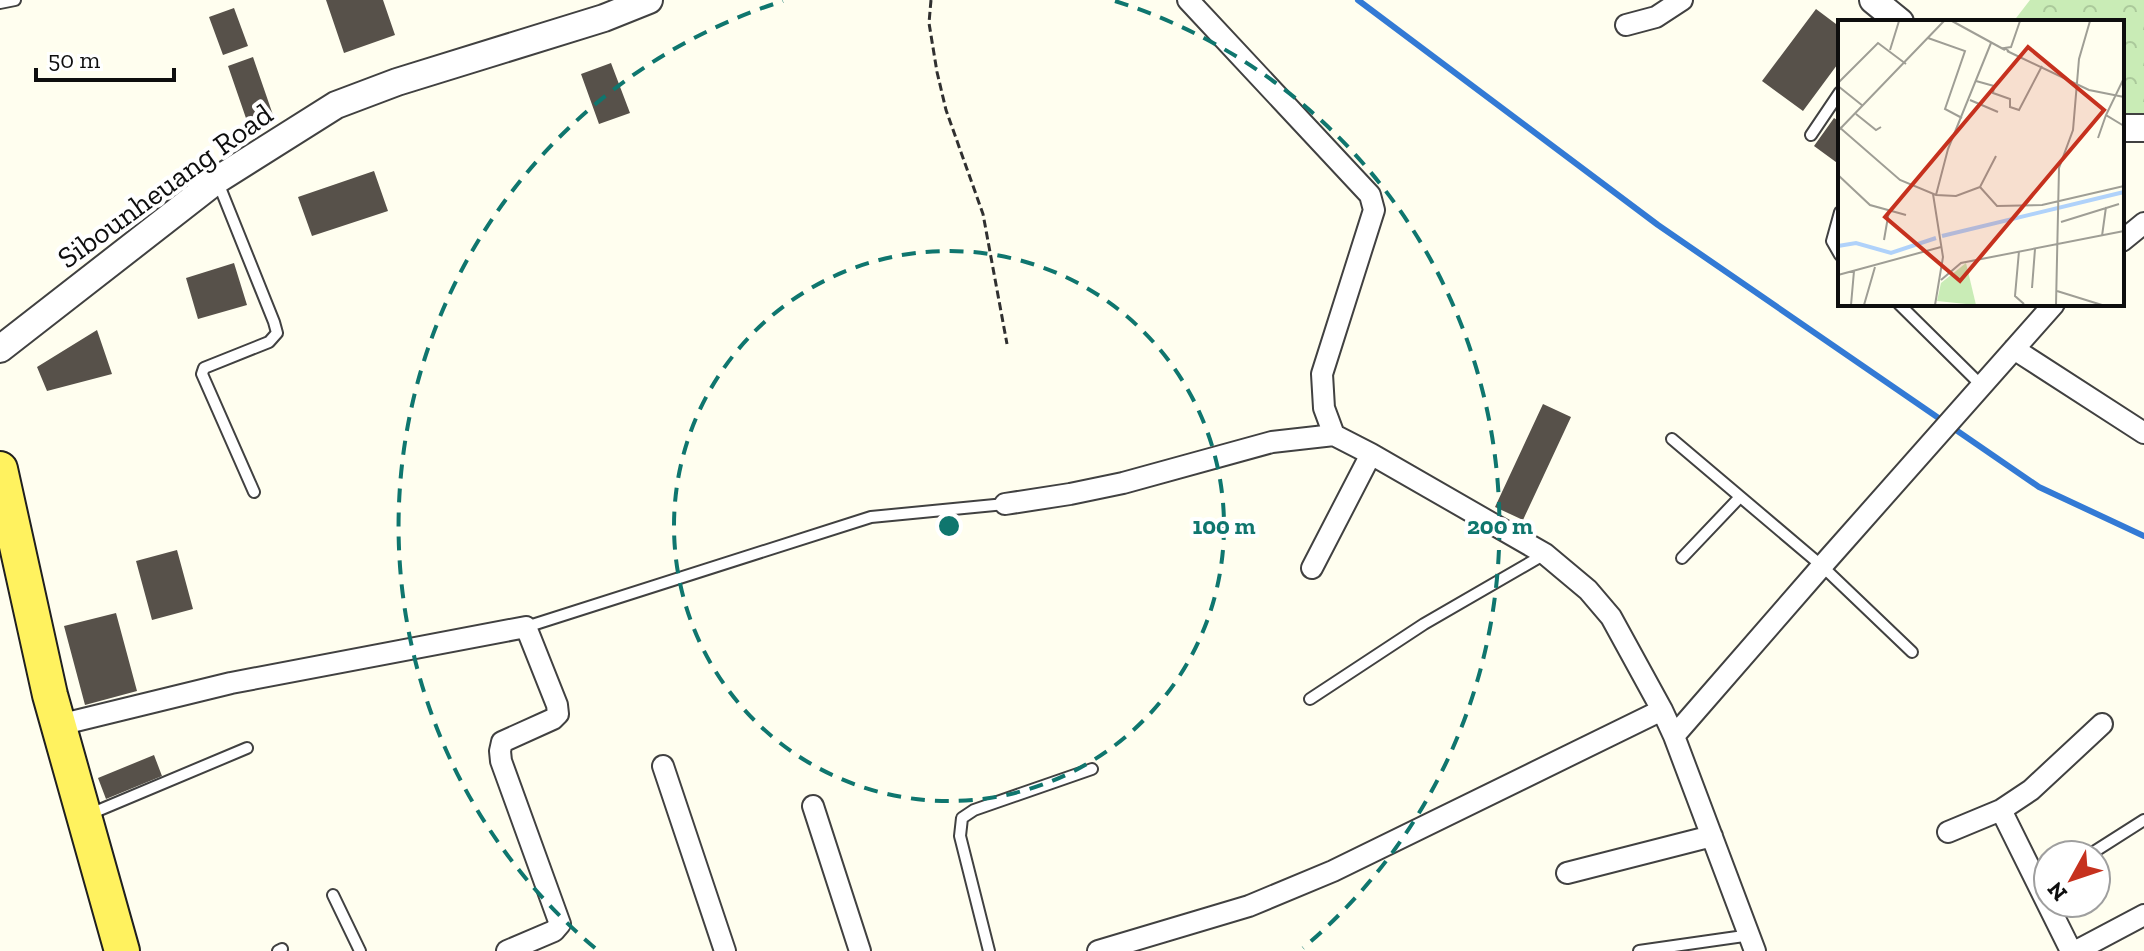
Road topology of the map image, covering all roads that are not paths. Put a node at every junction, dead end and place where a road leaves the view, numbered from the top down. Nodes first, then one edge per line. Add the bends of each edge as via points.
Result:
1 (15, 0) edge
2 (649, 0) edge
3 (1188, 0) edge
4 (1682, 0) edge
5 (0, 3) edge
6 (1626, 25) dead end
7 (1838, 95) edge
8 (1811, 135) dead end
9 (217, 180) junction
10 (1838, 219) edge
11 (2144, 223) edge
12 (2124, 239) edge
13 (1838, 252) edge
14 (1901, 306) edge
15 (2052, 306) edge
16 (0, 349) edge
17 (2014, 349) junction
18 (1975, 393) junction
19 (2144, 433) edge
20 (1334, 435) junction
21 (1672, 439) dead end
22 (1371, 454) junction
23 (0, 469) edge
24 (254, 492) dead end
25 (1740, 497) junction
26 (1005, 504) joint
27 (1545, 554) junction
28 (1682, 558) dead end
29 (1822, 566) junction
30 (1312, 568) dead end
31 (0, 572) edge
32 (526, 627) junction
33 (1912, 652) dead end
34 (1310, 699) dead end
35 (47, 707) junction
36 (1662, 710) junction
37 (2102, 724) dead end
38 (1674, 736) junction
39 (247, 748) dead end
40 (663, 766) dead end
41 (1092, 769) dead end
42 (813, 806) dead end
43 (2001, 810) junction
44 (84, 816) junction
45 (2144, 820) edge
46 (1948, 832) dead end
47 (1712, 836) junction
48 (2112, 840) edge
49 (2032, 865) edge
50 (1567, 873) dead end
51 (333, 895) dead end
52 (2144, 915) edge
53 (2059, 919) edge
54 (1753, 943) edge
55 (101, 951) edge
56 (122, 951) edge
57 (360, 951) edge
58 (507, 951) edge
59 (725, 951) edge
60 (860, 951) edge
61 (989, 951) edge
62 (1098, 951) edge
63 (1639, 951) edge
64 (2074, 951) edge

1 - 5 lane
2 - 9 street, Sibounheuang Road via 336,105
3 - 20 street via 1370,195 1374,210 1322,374 1324,408
4 - 6 street via 1656,17
7 - 8 lane
9 - 16 street, Sibounheuang Road
9 - 24 lane via 277,333 269,342 204,368 202,374
10 - 13 lane via 1832,241
11 - 12 street
14 - 18 lane
15 - 17 street
17 - 18 street
17 - 19 street
18 - 29 street
20 - 22 street
20 - 26 street via 1272,442 1123,483
21 - 25 lane
22 - 27 street
22 - 30 street
23 - 35 main road
25 - 28 lane
25 - 29 lane
26 - 32 lane via 871,517
27 - 34 lane
27 - 36 street via 1611,617
29 - 33 lane
29 - 38 street
31 - 35 main road
32 - 35 street via 231,683
32 - 58 street via 558,714 502,742 501,761 560,924
35 - 44 main road
35 - 55 main road
36 - 38 street
36 - 62 street via 1333,871 1249,906
37 - 43 street via 2031,790
38 - 47 street
39 - 44 lane
40 - 59 street
41 - 61 lane via 962,818 960,836
42 - 60 street
43 - 46 street
43 - 49 street
44 - 56 main road
45 - 48 lane
47 - 50 street
47 - 54 street
51 - 57 lane
52 - 64 street
53 - 64 street
54 - 63 lane

